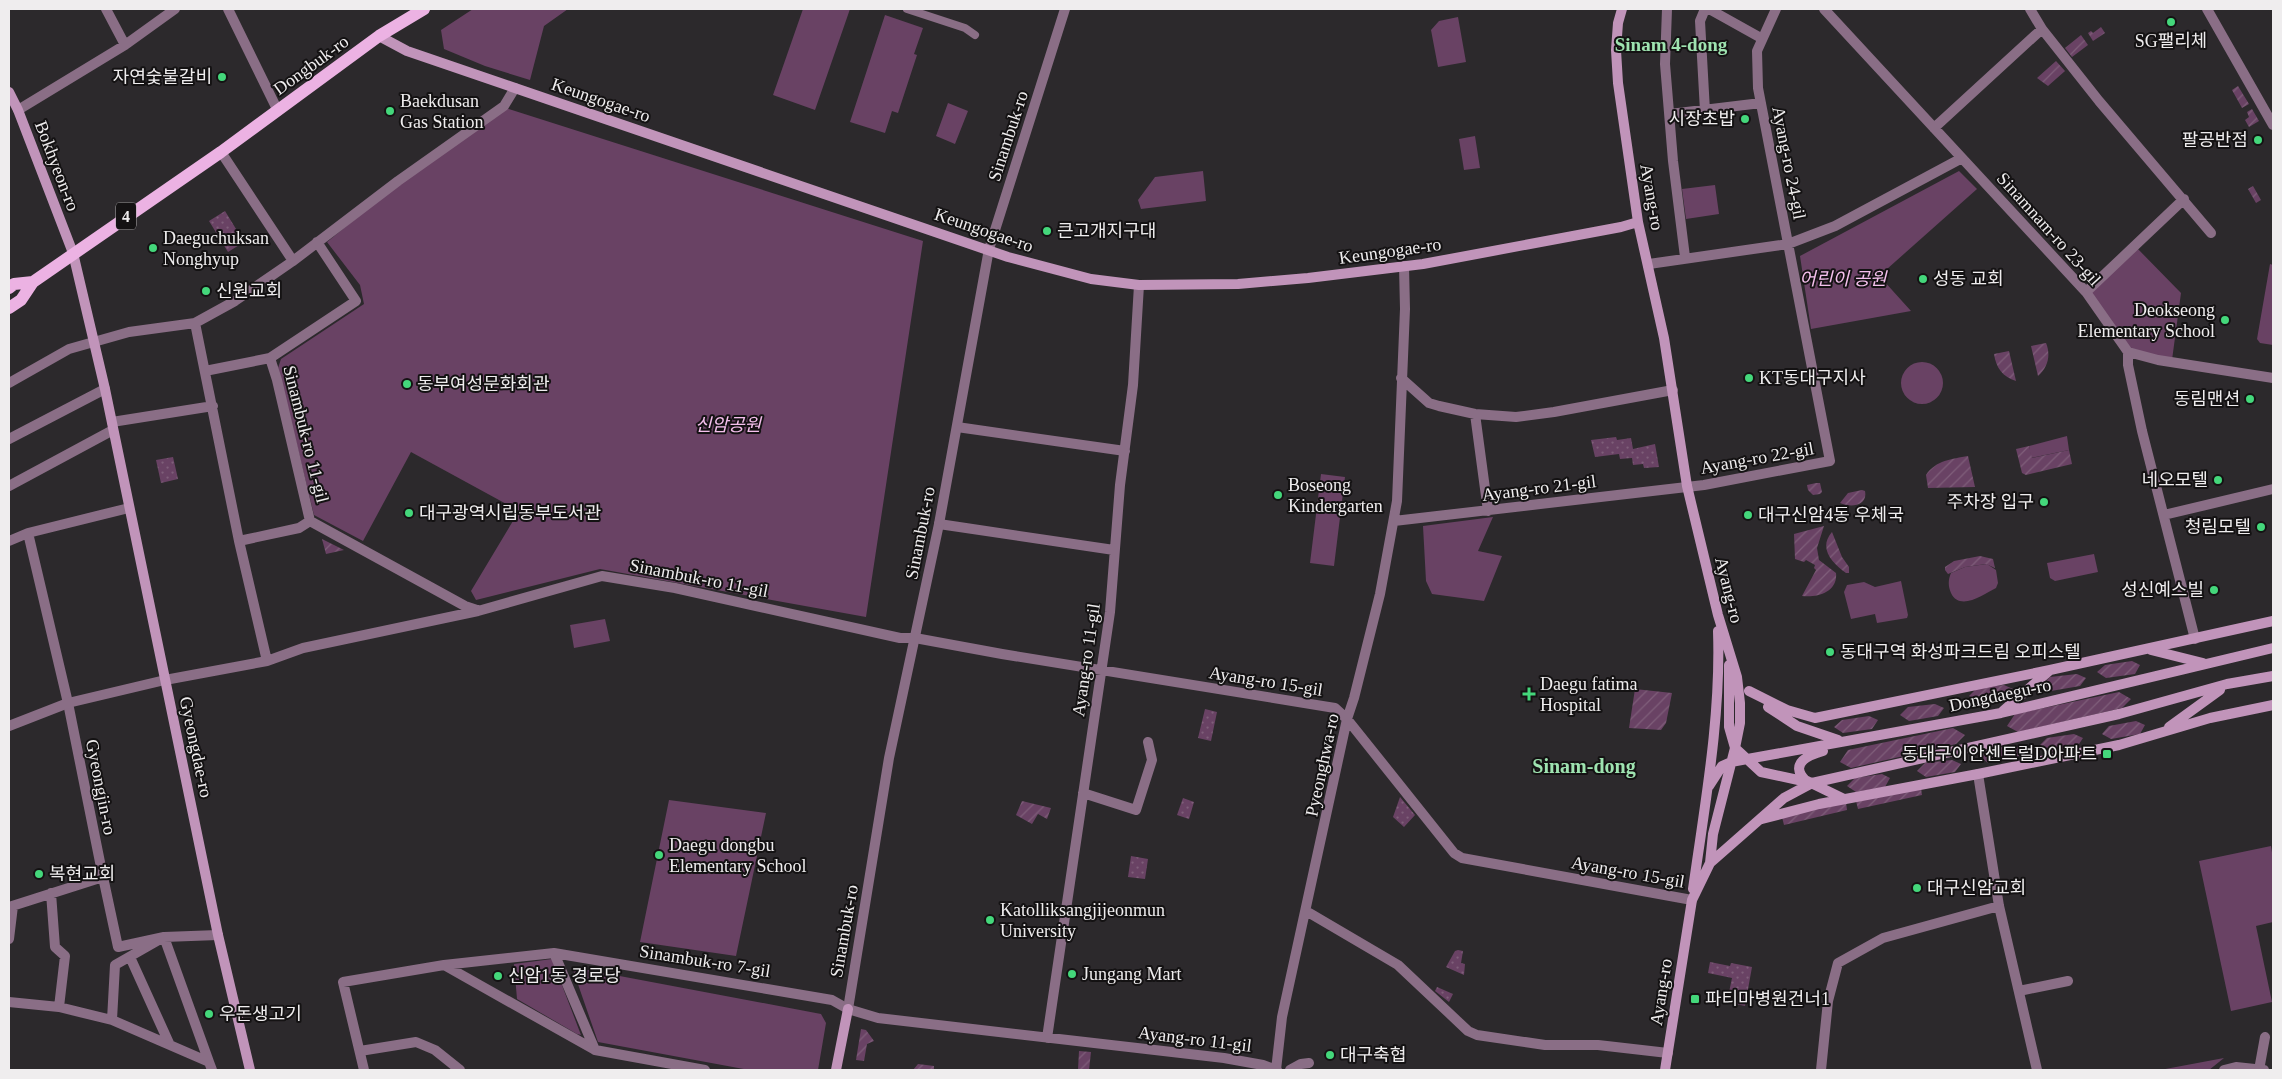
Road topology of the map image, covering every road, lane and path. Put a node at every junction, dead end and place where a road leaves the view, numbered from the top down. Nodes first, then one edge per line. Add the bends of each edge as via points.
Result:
1 (106, 9) edge
2 (175, 9) edge
3 (228, 9) edge
4 (424, 9) edge
5 (907, 9) edge
6 (1065, 9) edge
7 (1622, 9) edge
8 (1667, 9) edge
9 (1704, 9) edge
10 (1709, 9) edge
11 (1776, 9) edge
12 (1824, 9) edge
13 (2030, 9) edge
14 (2207, 9) edge
15 (2042, 29) junction
16 (975, 35) dead end
17 (379, 36) junction
18 (1761, 38) junction
19 (125, 45) junction
20 (515, 88) junction
21 (9, 92) edge
22 (1761, 103) junction
23 (18, 110) junction
24 (278, 110) junction
25 (1705, 111) junction
26 (1670, 114) junction
27 (2273, 126) edge
28 (1934, 128) junction
29 (221, 152) junction
30 (1962, 158) junction
31 (2184, 199) junction
32 (1638, 222) junction
33 (2211, 233) dead end
34 (317, 242) junction
35 (1788, 244) junction
36 (989, 249) junction
37 (73, 253) junction
38 (1684, 258) junction
39 (293, 261) junction
40 (1649, 264) junction
41 (1404, 266) junction
42 (33, 282) junction
43 (1139, 285) junction
44 (9, 288) edge
45 (2086, 292) junction
46 (9, 308) edge
47 (195, 323) junction
48 (94, 341) junction
49 (2128, 352) junction
50 (270, 358) junction
51 (1813, 370) joint
52 (205, 371) junction
53 (1402, 378) junction
54 (2273, 378) edge
55 (9, 383) edge
56 (105, 389) junction
57 (1673, 390) junction
58 (213, 406) junction
59 (1474, 414) junction
60 (113, 426) junction
61 (957, 427) junction
62 (9, 439) edge
63 (1125, 451) junction
64 (9, 486) edge
65 (1687, 486) junction
66 (2273, 488) edge
67 (129, 508) junction
68 (1488, 511) junction
69 (2164, 515) junction
70 (310, 521) junction
71 (1394, 521) junction
72 (939, 524) junction
73 (28, 533) junction
74 (9, 540) edge
75 (239, 541) junction
76 (1114, 550) junction
77 (478, 611) junction
78 (1718, 615) junction
79 (2273, 621) edge
80 (915, 638) junction
81 (2195, 639) junction
82 (2273, 648) edge
83 (1728, 650) junction
84 (2148, 650) junction
85 (267, 661) junction
86 (2206, 664) junction
87 (2050, 670) junction
88 (1102, 671) junction
89 (2273, 676) edge
90 (1738, 678) junction
91 (165, 680) junction
92 (2227, 684) junction
93 (1749, 691) junction
94 (68, 704) junction
95 (2273, 705) edge
96 (2001, 713) junction
97 (1347, 718) junction
98 (9, 726) edge
99 (2162, 732) junction
100 (1148, 742) dead end
101 (1844, 742) junction
102 (1735, 748) junction
103 (1745, 758) junction
104 (1731, 762) junction
105 (1978, 774) junction
106 (1812, 783) junction
107 (1708, 786) junction
108 (1083, 793) junction
109 (1844, 799) junction
110 (1759, 820) junction
111 (1710, 863) junction
112 (103, 878) junction
113 (51, 894) junction
114 (1692, 900) junction
115 (11, 906) edge
116 (1999, 906) junction
117 (1306, 911) junction
118 (218, 935) junction
119 (164, 937) junction
120 (9, 939) edge
121 (554, 953) junction
122 (130, 957) junction
123 (444, 965) junction
124 (2068, 981) dead end
125 (2019, 991) junction
126 (9, 1002) edge
127 (59, 1007) junction
128 (848, 1009) junction
129 (112, 1020) junction
130 (2265, 1037) dead end
131 (1047, 1038) junction
132 (170, 1044) junction
133 (595, 1050) junction
134 (360, 1052) junction
135 (1668, 1053) junction
136 (1309, 1063) dead end
137 (1822, 1065) edge
138 (211, 1066) edge
139 (250, 1070) edge
140 (364, 1070) edge
141 (460, 1070) edge
142 (705, 1070) edge
143 (836, 1070) edge
144 (1277, 1070) edge
145 (1290, 1070) edge
146 (1665, 1070) edge
147 (2037, 1070) edge
148 (2224, 1070) edge
149 (2262, 1070) edge

1 - 19 street
2 - 19 street
3 - 24 street
4 - 17 main road, Dongbuk-ro / 4
5 - 16 street via 965,28
6 - 36 street, Sinambuk-ro
7 - 32 main road, Ayang-ro via 1616,58
8 - 26 street via 1665,64
9 - 25 street via 1700,21
10 - 18 street
11 - 18 street
12 - 28 street, Sinamnam-ro 23-gil
13 - 15 street
14 - 27 street
15 - 28 street
15 - 31 street via 2103,106
17 - 20 main road, Keungogae-ro via 407,51
17 - 24 main road, Dongbuk-ro / 4
18 - 22 street, Ayang-ro 24-gil via 1756,52
19 - 23 street
20 - 34 street via 504,106
20 - 36 main road, Keungogae-ro
21 - 23 main road, Bokhyeon-ro
22 - 25 street
22 - 35 street, Ayang-ro 24-gil
23 - 37 main road, Bokhyeon-ro
24 - 29 main road, Dongbuk-ro / 4
25 - 26 street
26 - 38 street
28 - 30 street, Sinamnam-ro 23-gil
29 - 37 main road, Dongbuk-ro / 4
29 - 39 street
30 - 35 street, Ayang-ro 24-gil via 1835,226
30 - 45 street, Sinamnam-ro 23-gil
31 - 33 street
31 - 45 street
32 - 40 main road, Ayang-ro
32 - 41 main road, Keungogae-ro
34 - 39 street
34 - 50 street, Sinambuk-ro 11-gil via 356,301
35 - 38 street, Ayang-ro 24-gil
35 - 51 street, Ayang-ro 24-gil
36 - 43 main road, Keungogae-ro via 1056,271
36 - 61 street, Sinambuk-ro
37 - 42 main road, Dongbuk-ro / 4
37 - 48 main road, Gyeongdae-ro
38 - 40 street, Ayang-ro 24-gil
39 - 47 street via 236,301
40 - 57 main road, Ayang-ro
41 - 43 main road, Keungogae-ro via 1242,284
41 - 53 street, Pyeonghwa-ro
42 - 44 main road, Dongbuk-ro / 4 via 14,284
42 - 46 main road, Dongbuk-ro / 4 via 21,300
43 - 63 street, Ayang-ro 11-gil
45 - 49 street, Sinamnam-ro 23-gil
47 - 48 street via 129,332
47 - 52 street
48 - 55 street via 69,349
48 - 56 main road, Gyeongdae-ro
49 - 54 street via 2158,360
49 - 69 street via 2142,431
50 - 52 street
50 - 70 street, Sinambuk-ro 11-gil
51 - 65 street, Ayang-ro 22-gil via 1830,461
52 - 58 street
53 - 59 street via 1429,403
53 - 71 street, Pyeonghwa-ro
56 - 60 main road, Gyeongdae-ro
56 - 62 street
57 - 59 street via 1516,417
57 - 65 main road, Ayang-ro
58 - 60 street
58 - 75 street
59 - 68 street
60 - 64 street
60 - 67 main road, Gyeongdae-ro
61 - 63 street
61 - 72 street, Sinambuk-ro
63 - 76 street, Ayang-ro 11-gil
65 - 68 street, Ayang-ro 21-gil
65 - 78 main road, Ayang-ro
66 - 69 street
67 - 73 street
67 - 91 main road, Gyeongdae-ro
68 - 71 street, Ayang-ro 21-gil
69 - 81 street
70 - 75 street via 299,528
70 - 77 street, Sinambuk-ro 11-gil
71 - 97 street, Pyeonghwa-ro via 1367,650
72 - 76 street
72 - 80 street, Sinambuk-ro
73 - 74 street
73 - 94 street, Gyeongjin-ro
75 - 85 street
76 - 88 street, Ayang-ro 11-gil
77 - 80 street, Sinambuk-ro 11-gil via 602,576 675,588 900,638
77 - 85 street, Sinambuk-ro 11-gil via 303,648
78 - 83 main road, Ayang-ro
78 - 107 main road via 1720,670
79 - 81 main road
80 - 88 street, Ayang-ro 15-gil
80 - 128 street, Sinambuk-ro via 889,758
81 - 84 main road
82 - 86 main road, Dongdaegu-ro
83 - 90 main road
83 - 102 main road via 1728,727
84 - 86 main road
84 - 87 main road
85 - 91 street, Sinambuk-ro 11-gil
86 - 96 main road, Dongdaegu-ro
87 - 93 main road via 1815,718 1788,710
87 - 96 main road
88 - 97 street, Ayang-ro 15-gil via 1335,708
88 - 108 street, Ayang-ro 11-gil
89 - 92 main road
90 - 93 main road
90 - 102 main road via 1740,723
91 - 94 street
91 - 118 main road, Gyeongdae-ro
92 - 99 main road
92 - 106 main road via 2119,714
93 - 101 main road via 1797,726
94 - 98 street
94 - 112 street, Gyeongjin-ro
95 - 99 main road
96 - 101 main road, Dongdaegu-ro
97 - 114 street, Ayang-ro 15-gil via 1454,853 1462,858
97 - 117 street, Pyeonghwa-ro
99 - 105 main road via 2119,745
100 - 108 street via 1152,760 1136,810
101 - 103 main road, Dongdaegu-ro
101 - 106 main road via 1804,758 1800,764 1800,775
102 - 103 main road
102 - 104 main road
103 - 104 main road, Dongdaegu-ro
103 - 106 main road via 1761,772
104 - 107 main road via 1722,766
104 - 111 main road via 1713,834
105 - 109 main road
105 - 116 street
106 - 109 main road
106 - 110 main road via 1784,798
107 - 114 main road
108 - 131 street, Ayang-ro 11-gil
109 - 110 main road
110 - 111 main road
111 - 114 main road, Ayang-ro
112 - 113 street
112 - 119 street, Gyeongjin-ro via 118,947
113 - 115 street
113 - 127 street via 55,947 65,956
114 - 135 main road, Ayang-ro
115 - 120 street
116 - 125 street
116 - 137 street via 1883,938 1838,963 1828,1001
117 - 135 street via 1398,964 1477,1036 1545,1045
117 - 144 street, Pyeonghwa-ro via 1282,1017
118 - 119 street
118 - 139 main road, Gyeongdae-ro
119 - 122 street
119 - 138 street
121 - 123 street, Sinambuk-ro 7-gil
121 - 128 street, Sinambuk-ro 7-gil via 832,1000
121 - 133 street
122 - 129 street via 115,965
122 - 132 street
123 - 133 street
123 - 134 street, Sinambuk-ro 7-gil via 343,982
124 - 125 street
125 - 147 street
126 - 127 street
127 - 129 street
128 - 131 street, Ayang-ro 11-gil via 878,1018
128 - 143 main road, Sinambuk-ro
129 - 132 street
130 - 149 street
131 - 144 street, Ayang-ro 11-gil via 1224,1058 1263,1064
132 - 138 street
133 - 142 street
134 - 140 street, Sinambuk-ro 7-gil
134 - 141 street via 416,1042 435,1050
135 - 146 main road, Ayang-ro
136 - 145 street
148 - 149 street via 2236,1067

